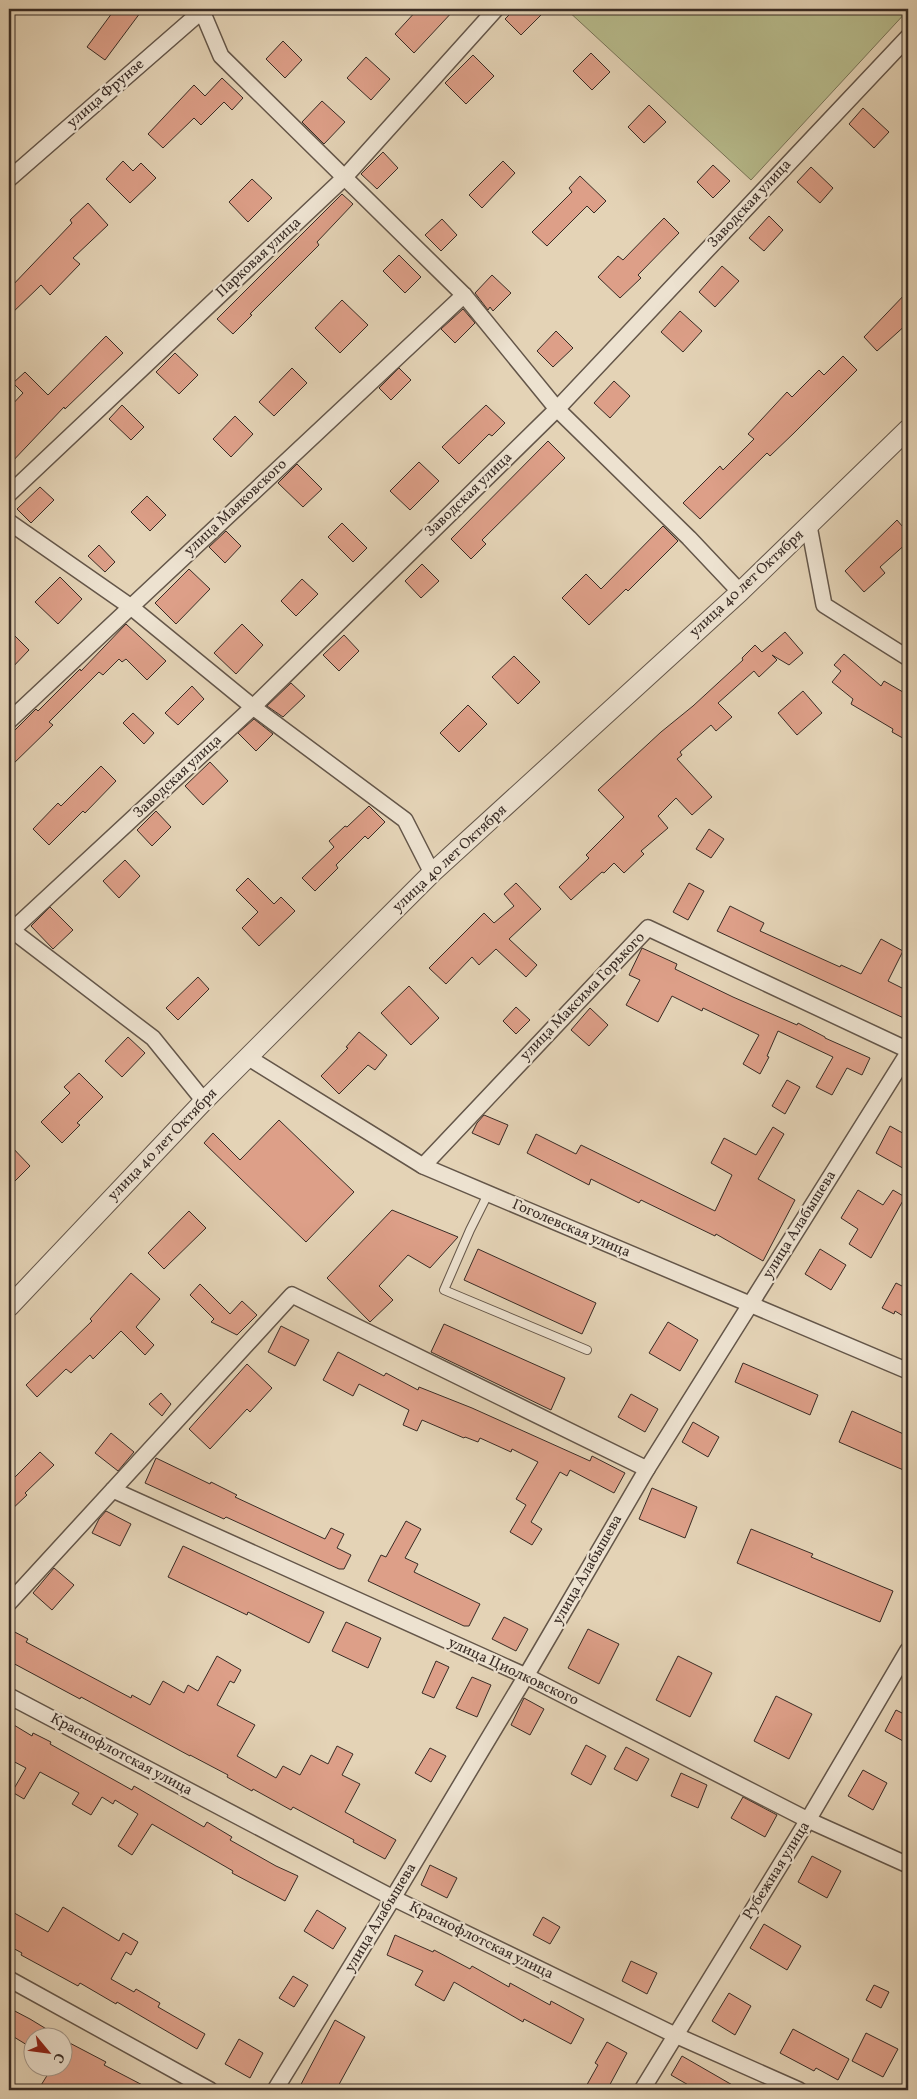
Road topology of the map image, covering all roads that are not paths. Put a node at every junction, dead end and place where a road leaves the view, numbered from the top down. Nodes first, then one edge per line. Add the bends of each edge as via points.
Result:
1 (496, 9) edge
2 (203, 10) edge
3 (908, 36) edge
4 (344, 178) junction
5 (9, 179) edge
6 (464, 295) junction
7 (557, 409) junction
8 (908, 429) edge
9 (9, 494) edge
10 (9, 522) edge
11 (809, 526) junction
12 (740, 592) junction
13 (131, 607) junction
14 (908, 658) edge
15 (253, 707) junction
16 (9, 721) edge
17 (432, 873) junction
18 (10, 931) edge
19 (908, 1051) edge
20 (249, 1058) junction
21 (204, 1101) junction
22 (422, 1166) junction
23 (488, 1194) junction
24 (750, 1305) junction
25 (9, 1307) edge
26 (587, 1350) dead end
27 (908, 1371) edge
28 (647, 1470) junction
29 (113, 1490) junction
30 (9, 1603) edge
31 (908, 1650) edge
32 (526, 1676) junction
33 (9, 1696) edge
34 (808, 1820) junction
35 (908, 1865) edge
36 (393, 1898) junction
37 (9, 1979) edge
38 (675, 2035) junction
39 (210, 2090) edge
40 (275, 2090) edge
41 (642, 2090) edge
42 (799, 2090) edge

1 - 4 street, Парковая улица
2 - 4 street via 220,56
2 - 5 street, улица Фрунзе
3 - 7 street, Заводская улица
4 - 6 street
4 - 9 street, Парковая улица
6 - 7 street
6 - 13 street, улица Маяковского
7 - 12 street
7 - 15 street, Заводская улица
8 - 11 street, улица 40 лет Октября
10 - 13 street
11 - 12 street, улица 40 лет Октября
11 - 14 street via 824,605
12 - 17 street, улица 40 лет Октября
13 - 15 street
13 - 16 street, улица Маяковского
15 - 17 street via 405,820
15 - 18 street, Заводская улица
17 - 20 street, улица 40 лет Октября
18 - 21 street via 153,1038
19 - 22 street, улица Максима Горького via 648,928
19 - 24 street, улица Алабышева
20 - 21 street, улица 40 лет Октября
20 - 22 street, Гоголевская улица
21 - 25 street, улица 40 лет Октября
22 - 23 street, Гоголевская улица
23 - 24 street, Гоголевская улица
23 - 26 lane via 444,1290
24 - 27 street, Гоголевская улица
24 - 28 street, улица Алабышева
28 - 29 street via 292,1295
28 - 32 street, улица Алабышева
29 - 30 street
29 - 32 street, улица Циолковского
31 - 34 street, Рубежная улица
32 - 34 street, улица Циолковского
32 - 36 street, улица Алабышева
33 - 36 street, Краснофлотская улица
34 - 35 street, улица Циолковского
34 - 38 street, Рубежная улица
36 - 38 street, Краснофлотская улица
36 - 40 street, улица Алабышева
37 - 39 street
38 - 41 street, Рубежная улица
38 - 42 street, Краснофлотская улица

